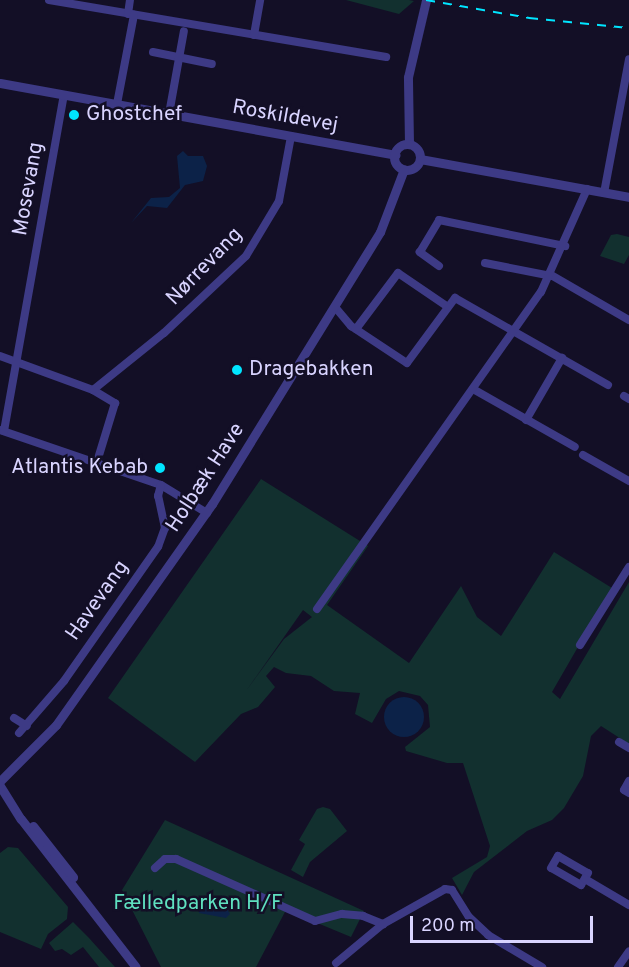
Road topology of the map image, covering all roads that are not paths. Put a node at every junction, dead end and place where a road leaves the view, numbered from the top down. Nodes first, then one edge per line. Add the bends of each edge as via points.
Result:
1 (54, 0) edge
2 (130, 0) edge
3 (260, 0) edge
4 (426, 0) edge
5 (131, 14) junction
6 (184, 28) junction
7 (254, 36) junction
8 (153, 52) dead end
9 (386, 57) dead end
10 (179, 58) junction
11 (629, 58) edge
12 (212, 64) dead end
13 (0, 83) edge
14 (64, 95) junction
15 (117, 104) junction
16 (169, 114) junction
17 (291, 136) junction
18 (409, 144) junction
19 (394, 155) junction
20 (420, 159) junction
21 (404, 169) junction
22 (587, 189) junction
23 (604, 193) junction
24 (629, 197) edge
25 (565, 246) junction
26 (485, 263) dead end
27 (439, 266) dead end
28 (551, 275) junction
29 (335, 307) junction
30 (448, 307) junction
31 (629, 320) edge
32 (356, 329) junction
33 (513, 330) junction
34 (0, 356) edge
35 (562, 358) junction
36 (17, 363) junction
37 (608, 385) dead end
38 (473, 389) junction
39 (93, 390) junction
40 (526, 420) junction
41 (1, 431) edge
42 (575, 447) dead end
43 (584, 455) dead end
44 (97, 462) junction
45 (629, 481) edge
46 (161, 485) junction
47 (207, 513) junction
48 (629, 567) edge
49 (317, 609) dead end
50 (580, 645) dead end
51 (14, 718) dead end
52 (27, 726) junction
53 (19, 733) dead end
54 (619, 742) dead end
55 (629, 748) edge
56 (0, 781) edge
57 (629, 781) edge
58 (0, 786) edge
59 (629, 793) edge
60 (19, 814) junction
61 (155, 868) dead end
62 (585, 879) junction
63 (629, 904) edge
64 (93, 910) junction
65 (383, 924) junction
66 (629, 951) edge
67 (336, 963) dead end
68 (136, 967) edge
69 (541, 967) edge
70 (618, 967) edge

1 - 5 street
2 - 5 street
3 - 7 street
4 - 18 street via 408,77
5 - 6 street
5 - 15 street
6 - 7 street
6 - 10 street
7 - 9 street
8 - 10 street
10 - 12 street
10 - 16 street
11 - 23 street
13 - 14 street, Roskildevej
14 - 15 street, Roskildevej
14 - 36 street, Mosevang
15 - 16 street, Roskildevej
16 - 17 street, Roskildevej
17 - 19 street, Roskildevej
17 - 39 street, Nørrevang via 277,205 246,256 164,333
18 - 19 street via 401,145
18 - 20 street via 419,151
19 - 21 street via 396,164
20 - 21 street via 414,168
20 - 22 street
21 - 29 street, Holbæk Have via 387,219
22 - 23 street
22 - 25 street
23 - 24 street
25 - 27 street via 439,220 420,252
25 - 28 street
26 - 28 street
28 - 31 street
28 - 33 street
29 - 32 street
29 - 47 street, Holbæk Have
30 - 32 street via 398,273
30 - 32 street via 409,363
30 - 33 street via 455,298
33 - 35 street
33 - 38 street
34 - 36 street
35 - 37 street
35 - 40 street
36 - 39 street
36 - 41 street, Mosevang
38 - 40 street
38 - 49 street
39 - 44 street via 116,405
40 - 42 street
41 - 44 street
43 - 45 street
44 - 46 street
46 - 47 street
46 - 52 street, Havevang via 158,496 165,528 158,547
47 - 56 street, Holbæk Have via 67,711
48 - 50 street
51 - 52 street
52 - 53 street, Havevang
54 - 55 street
57 - 59 street via 624,790
58 - 60 street
60 - 64 street
60 - 64 street via 47,841
61 - 65 street via 165,859 176,859 315,921 342,914 363,916
62 - 62 street via 588,873 558,856 551,868 581,885
62 - 63 street
64 - 68 street
65 - 67 street
65 - 69 street via 441,890 450,889 480,929
66 - 70 street

